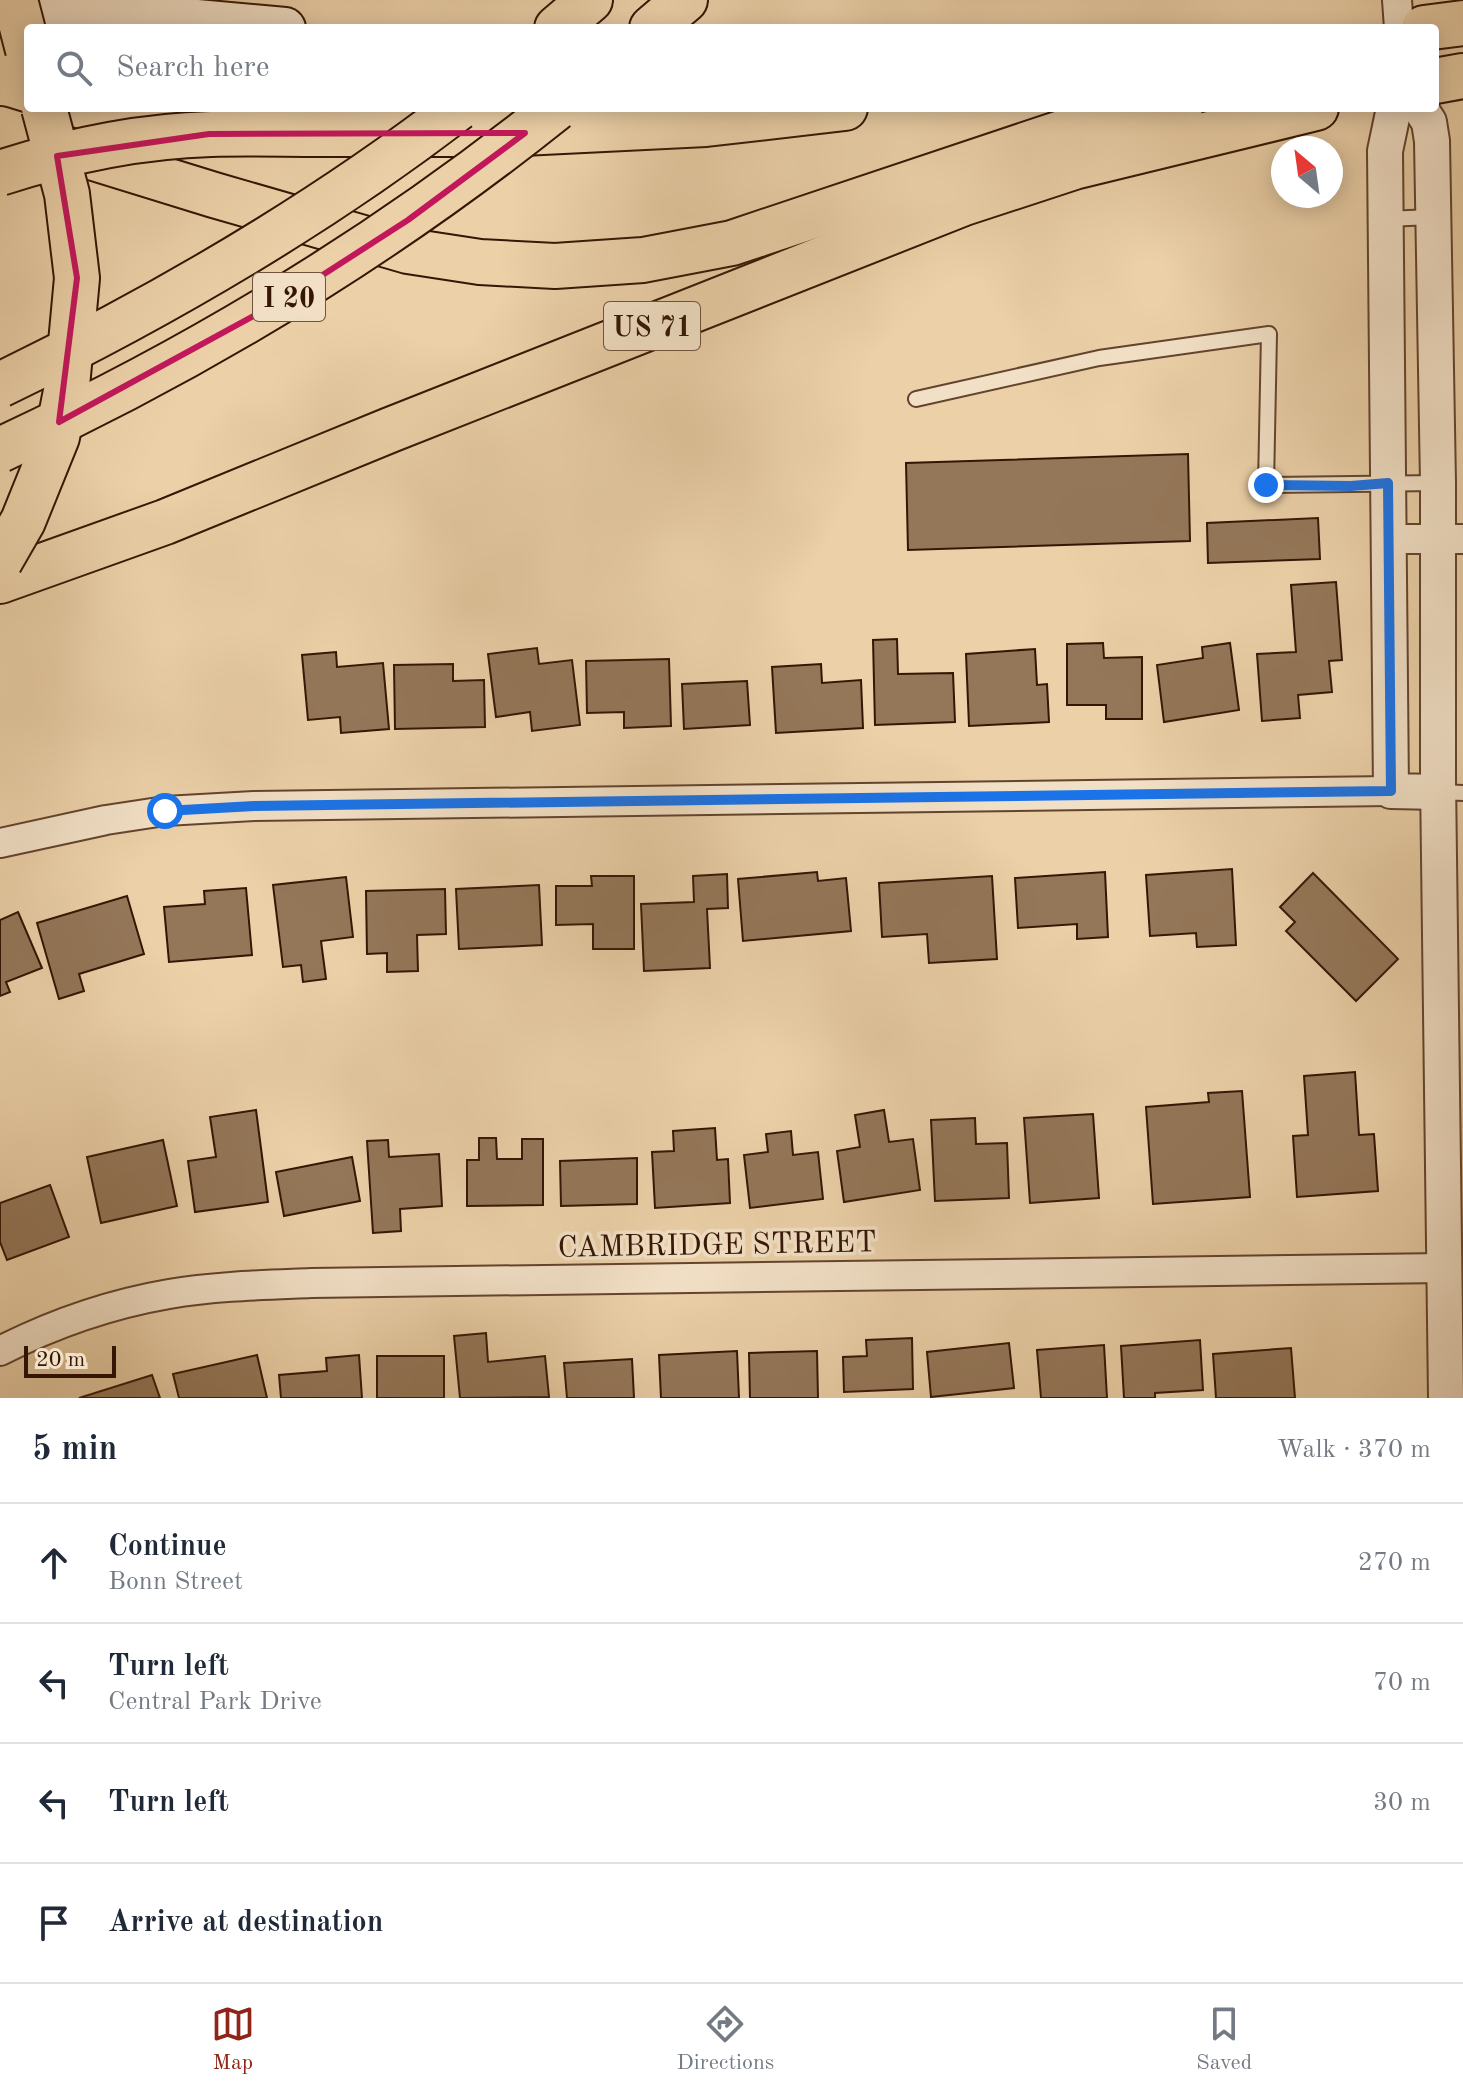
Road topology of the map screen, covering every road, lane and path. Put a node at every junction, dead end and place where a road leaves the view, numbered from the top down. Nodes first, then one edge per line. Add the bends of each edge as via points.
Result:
1 (15, 0) edge
2 (590, 0) edge
3 (685, 0) edge
4 (1397, 0) edge
5 (0, 2) edge
6 (1463, 23) edge
7 (241, 24) edge
8 (562, 24) edge
9 (657, 24) edge
10 (1399, 24) edge
11 (1439, 26) edge
12 (24, 35) edge
13 (1463, 76) edge
14 (1439, 80) edge
15 (45, 112) edge
16 (453, 112) edge
17 (551, 112) edge
18 (810, 112) edge
19 (1151, 112) edge
20 (1300, 112) edge
21 (1393, 112) edge
22 (1423, 112) edge
23 (0, 129) edge
24 (0, 173) edge
25 (1432, 217) junction
26 (1386, 219) junction
27 (0, 385) edge
28 (916, 399) dead end
29 (0, 450) edge
30 (1388, 483) junction
31 (1438, 483) junction
32 (1389, 539) junction
33 (1450, 539) edge
34 (0, 561) edge
35 (0, 581) edge
36 (1391, 791) junction
37 (1451, 793) edge
38 (0, 843) edge
39 (1452, 1088) edge
40 (1445, 1268) junction
41 (0, 1351) edge
42 (1446, 1398) edge

1 - 12 main road, bridge
2 - 8 main road
3 - 9 main road
4 - 10 street
5 - 7 main road
6 - 11 main road
13 - 14 main road
15 - 34 main road, bridge via 67,194 77,278 68,370 57,437 23,521
16 - 27 main road, I 20, bridge via 350,187 224,266
17 - 29 main road, I 20, bridge via 408,220 290,296 173,364
18 - 24 main road, bridge via 706,124 502,134 209,134 114,143
19 - 23 main road via 1076,128 732,243 643,260 555,266 408,251
20 - 35 main road, US 71 via 1074,167 964,203 165,522
21 - 26 street via 1385,151
22 - 25 street via 1432,141
25 - 26 lane
25 - 31 street
26 - 30 street
28 - 30 lane via 1099,358 1269,334 1266,485
30 - 31 lane
30 - 32 street
31 - 33 street
32 - 33 street
32 - 36 street
33 - 37 street
36 - 37 street
36 - 38 street via 254,806 165,811
37 - 39 street
39 - 40 street
40 - 41 street, CAMBRIDGE STREET via 232,1286 106,1309
40 - 42 street

